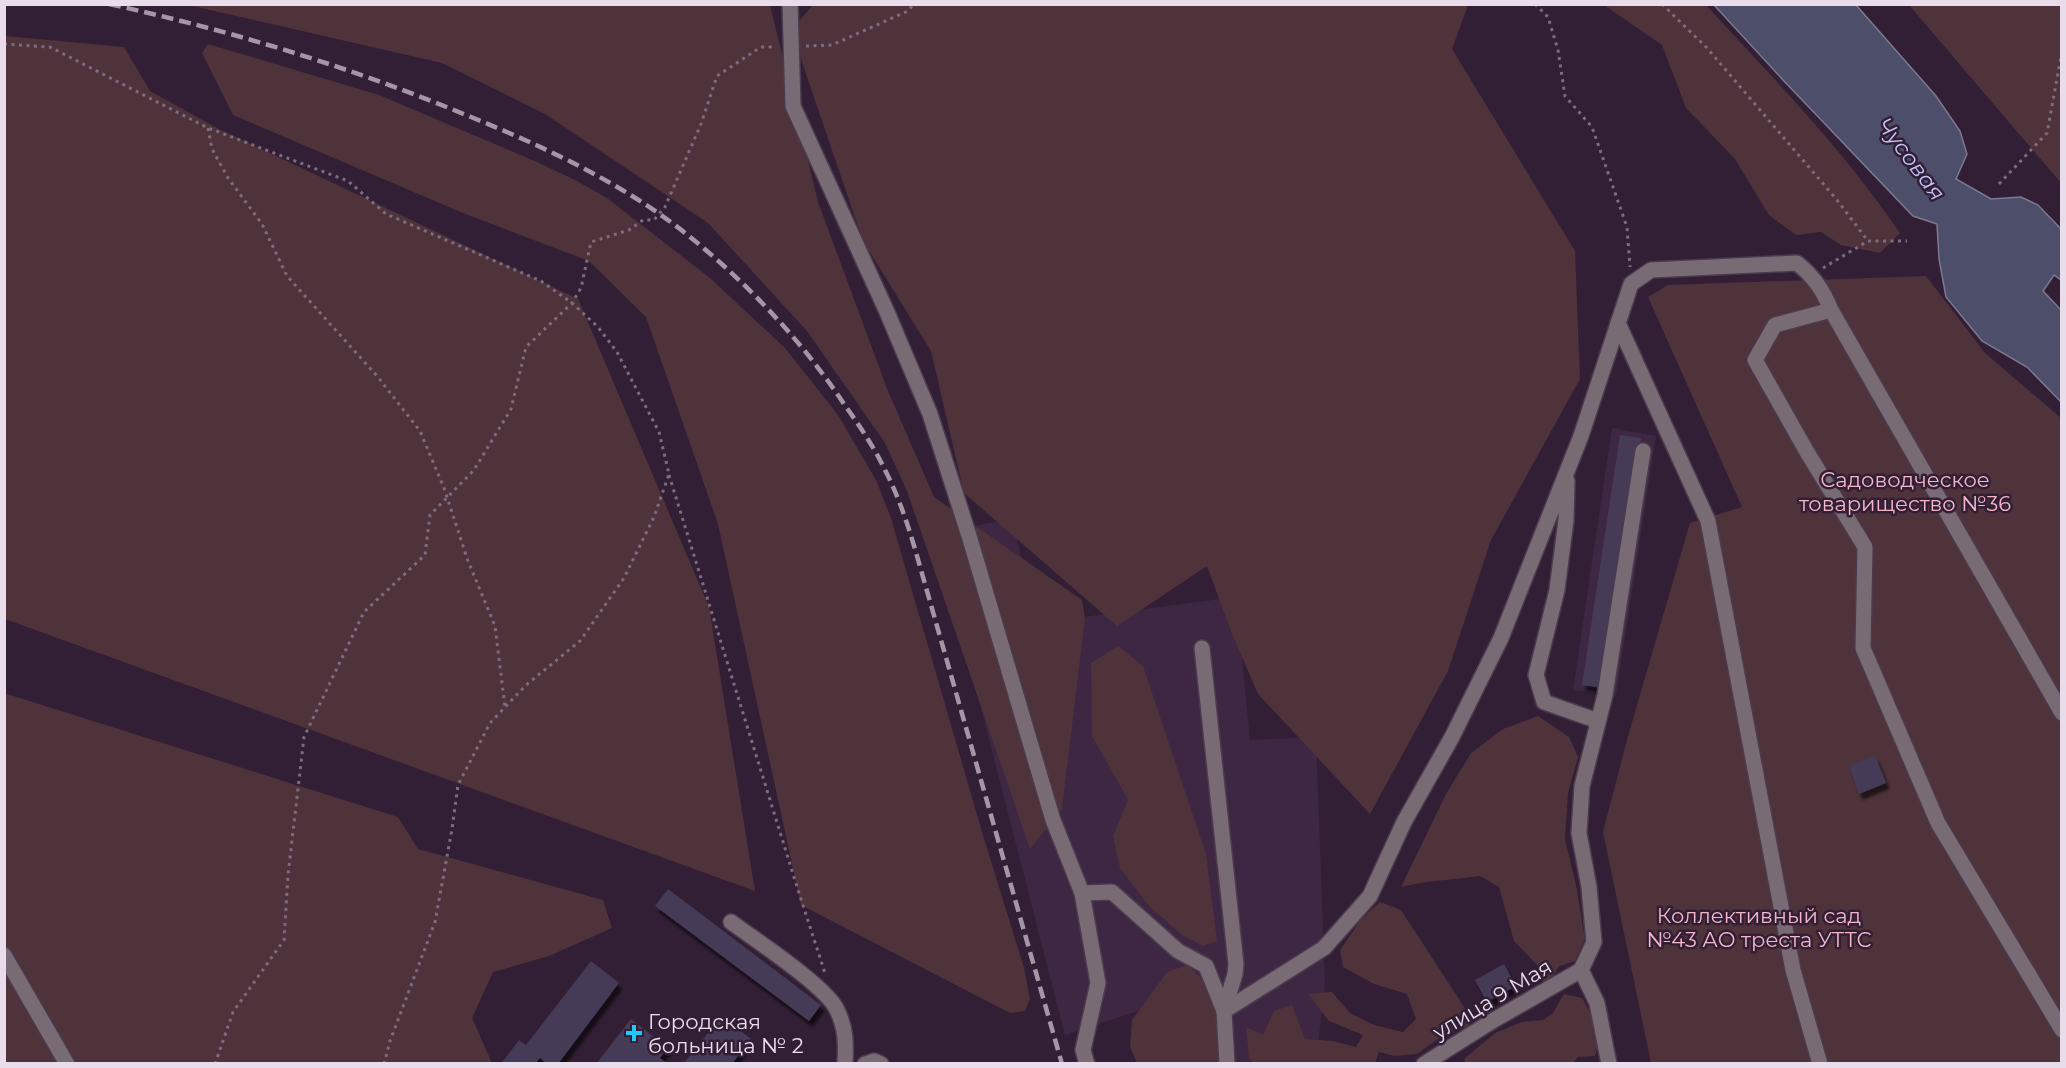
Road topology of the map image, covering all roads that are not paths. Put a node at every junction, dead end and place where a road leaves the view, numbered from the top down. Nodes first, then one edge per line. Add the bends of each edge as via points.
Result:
1 (790, 4) edge
2 (1831, 310) junction
3 (1618, 323) junction
4 (1643, 451) dead end
5 (1567, 472) junction
6 (1202, 648) dead end
7 (2061, 712) edge
8 (1598, 722) junction
9 (1082, 893) junction
10 (731, 921) dead end
11 (4, 955) edge
12 (1581, 970) junction
13 (1224, 1011) junction
14 (2061, 1030) edge
15 (67, 1064) edge
16 (845, 1064) edge
17 (865, 1064) edge
18 (881, 1064) edge
19 (1087, 1064) edge
20 (1227, 1064) edge
21 (1424, 1064) edge
22 (1609, 1064) edge
23 (1820, 1064) edge

1 - 9 street via 793,106 930,414 1053,820
2 - 3 street via 1824,291 1797,263 1651,270 1631,284
2 - 7 street
2 - 14 street via 1775,325 1755,360 1865,547 1863,648 1938,823
3 - 5 street
3 - 23 street via 1708,521 1793,970
4 - 8 street
5 - 8 street via 1566,520 1557,590 1536,675 1544,702
5 - 13 street via 1501,638 1404,822 1370,896 1324,948
6 - 13 street via 1236,964
8 - 12 street via 1581,786 1578,833 1589,887 1594,942
9 - 13 street via 1112,892 1178,951 1206,966
9 - 19 street via 1098,983 1083,1050
10 - 16 street via 813,983 837,1007 847,1038
11 - 15 street
12 - 21 street, улица 9 Мая
12 - 22 street via 1597,1003
13 - 20 street
17 - 18 street

